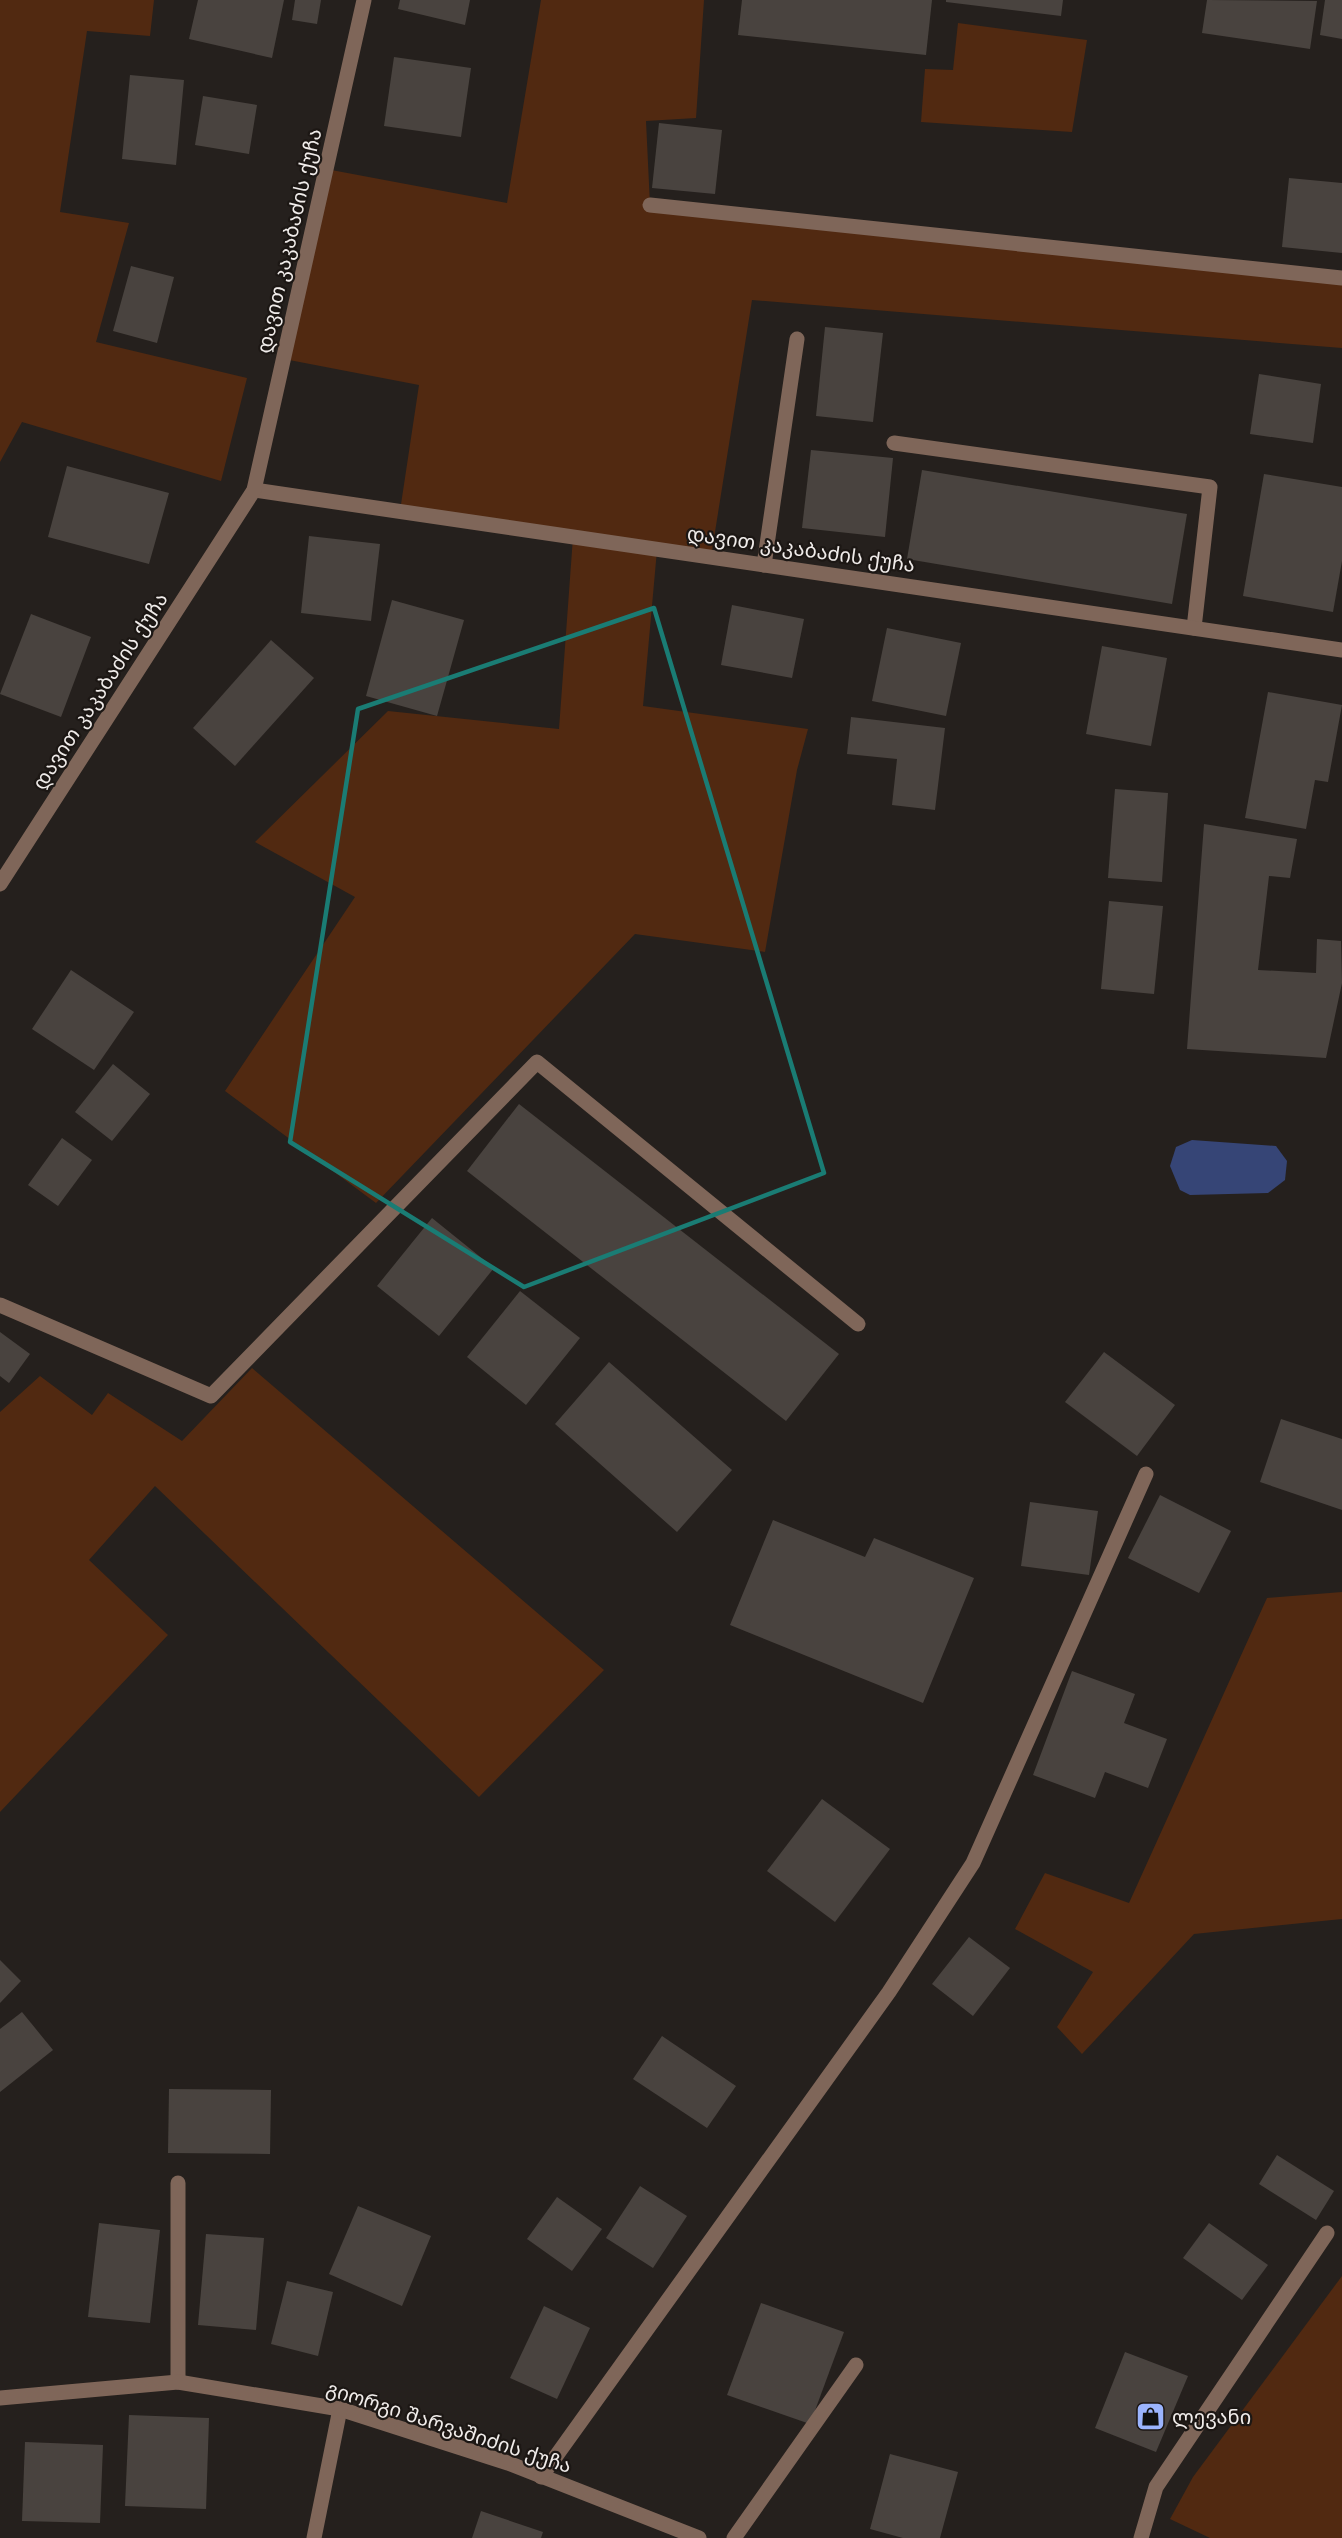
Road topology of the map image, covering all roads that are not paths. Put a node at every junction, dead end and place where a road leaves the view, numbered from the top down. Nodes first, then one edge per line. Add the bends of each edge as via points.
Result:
1 (364, 0) edge
2 (650, 205) dead end
3 (1342, 278) edge
4 (797, 339) dead end
5 (894, 443) dead end
6 (254, 490) junction
7 (764, 565) junction
8 (1194, 628) junction
9 (1342, 650) edge
10 (0, 884) edge
11 (0, 1305) edge
12 (858, 1324) dead end
13 (1146, 1474) dead end
14 (178, 2183) dead end
15 (1327, 2233) dead end
16 (856, 2365) dead end
17 (178, 2382) junction
18 (0, 2398) edge
19 (340, 2409) junction
20 (541, 2477) junction
21 (314, 2538) edge
22 (699, 2538) edge
23 (734, 2538) edge
24 (1141, 2538) edge

1 - 6 street, დავით კაკაბაძის ქუჩა
2 - 3 street
4 - 7 street
5 - 8 street via 1210,487
6 - 7 street, დავით კაკაბაძის ქუჩა
6 - 10 street, დავით კაკაბაძის ქუჩა
7 - 8 street, დავით კაკაბაძის ქუჩა
8 - 9 street, დავით კაკაბაძის ქუჩა
11 - 12 street via 211,1396 537,1062
13 - 20 street via 973,1863 889,1992
14 - 17 street
15 - 24 street via 1156,2487
16 - 23 street
17 - 18 street, გიორგი შარვაშიძის ქუჩა
17 - 19 street, გიორგი შარვაშიძის ქუჩა
19 - 20 street, გიორგი შარვაშიძის ქუჩა
19 - 21 street
20 - 22 street, გიორგი შარვაშიძის ქუჩა

